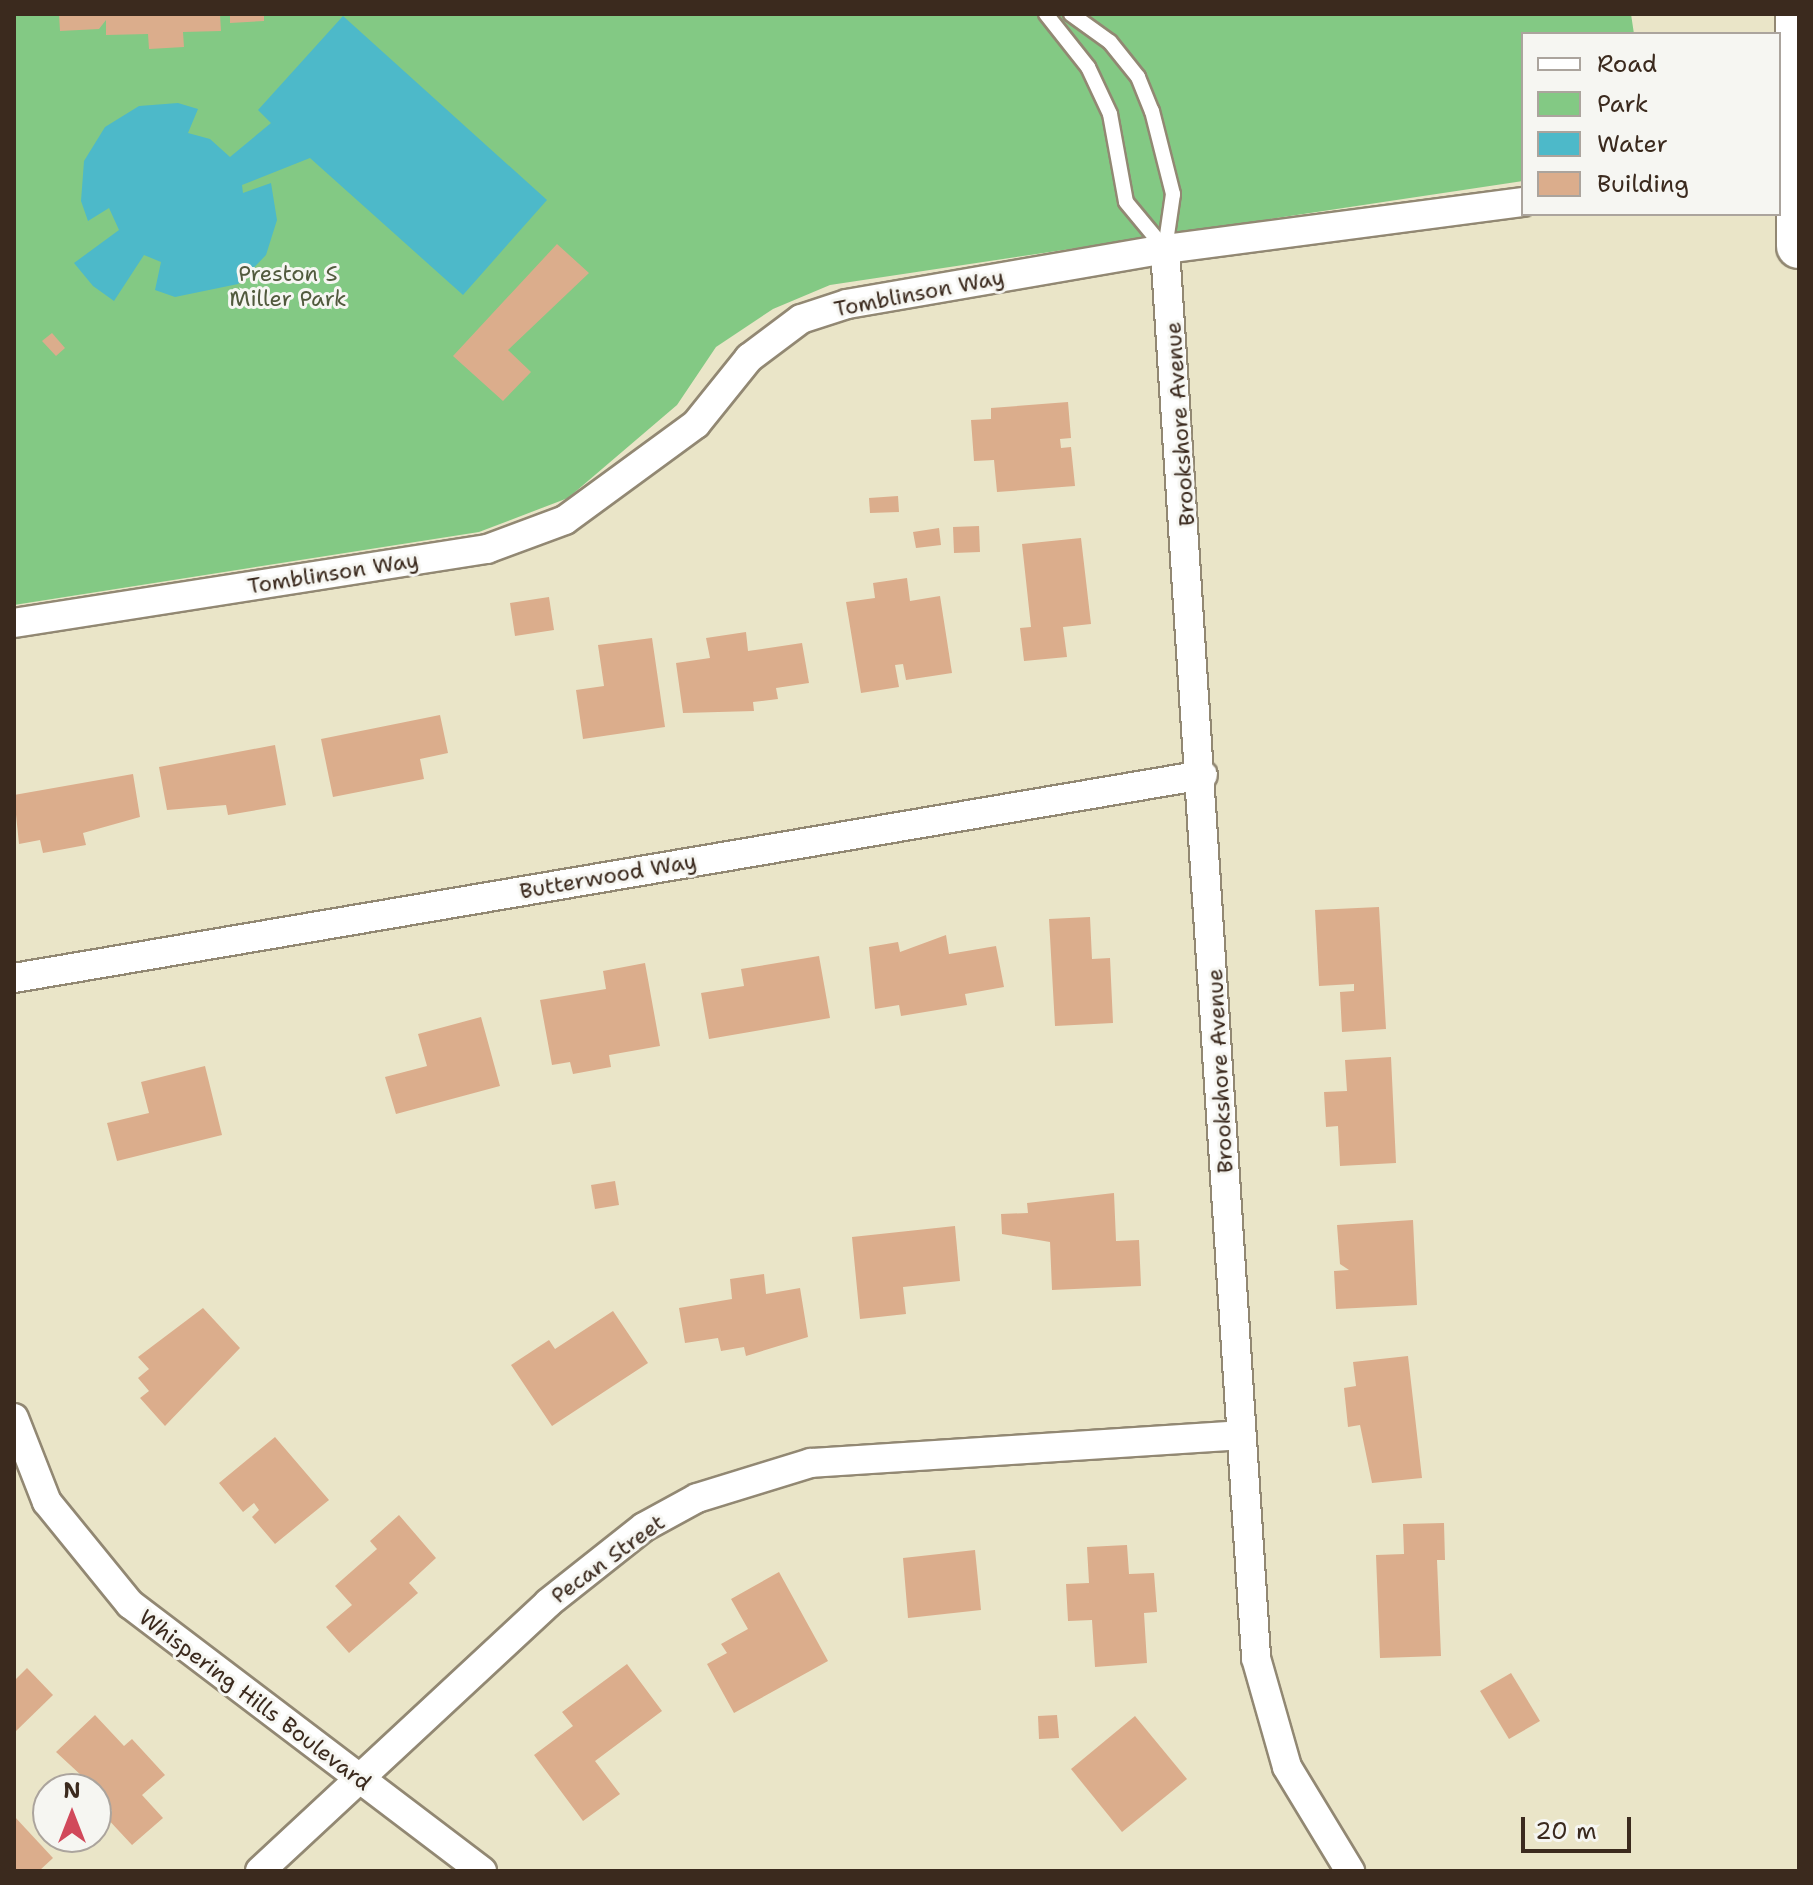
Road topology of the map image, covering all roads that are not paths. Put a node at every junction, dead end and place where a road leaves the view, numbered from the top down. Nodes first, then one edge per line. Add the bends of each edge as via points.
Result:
1 (1046, 14) edge
2 (1071, 14) edge
3 (1798, 14) edge
4 (1787, 183) edge
5 (1521, 202) edge
6 (1799, 246) edge
7 (1165, 249) junction
8 (14, 623) edge
9 (1203, 775) junction
10 (14, 978) edge
11 (14, 1418) edge
12 (1241, 1435) junction
13 (361, 1781) junction
14 (260, 1871) edge
15 (482, 1871) edge
16 (1350, 1871) edge

1 - 7 lane via 1088,67 1110,114 1126,202
2 - 7 lane via 1110,42 1138,77 1152,111 1173,194
3 - 4 main road
4 - 6 main road
5 - 7 street, Tomblinson Way
7 - 8 street, Tomblinson Way via 847,304 801,319 749,358 696,424 621,485 565,520 487,549
7 - 9 street, Brookshore Avenue
9 - 10 street, Butterwood Way
9 - 12 street, Brookshore Avenue
11 - 13 street, Whispering Hills Boulevard via 47,1502 84,1556 182,1647
12 - 13 street, Pecan Street via 870,1457 753,1475 684,1505 594,1563
12 - 16 street, Brookshore Avenue via 1251,1600 1267,1714 1287,1767
13 - 14 street, Pecan Street
13 - 15 street, Whispering Hills Boulevard

